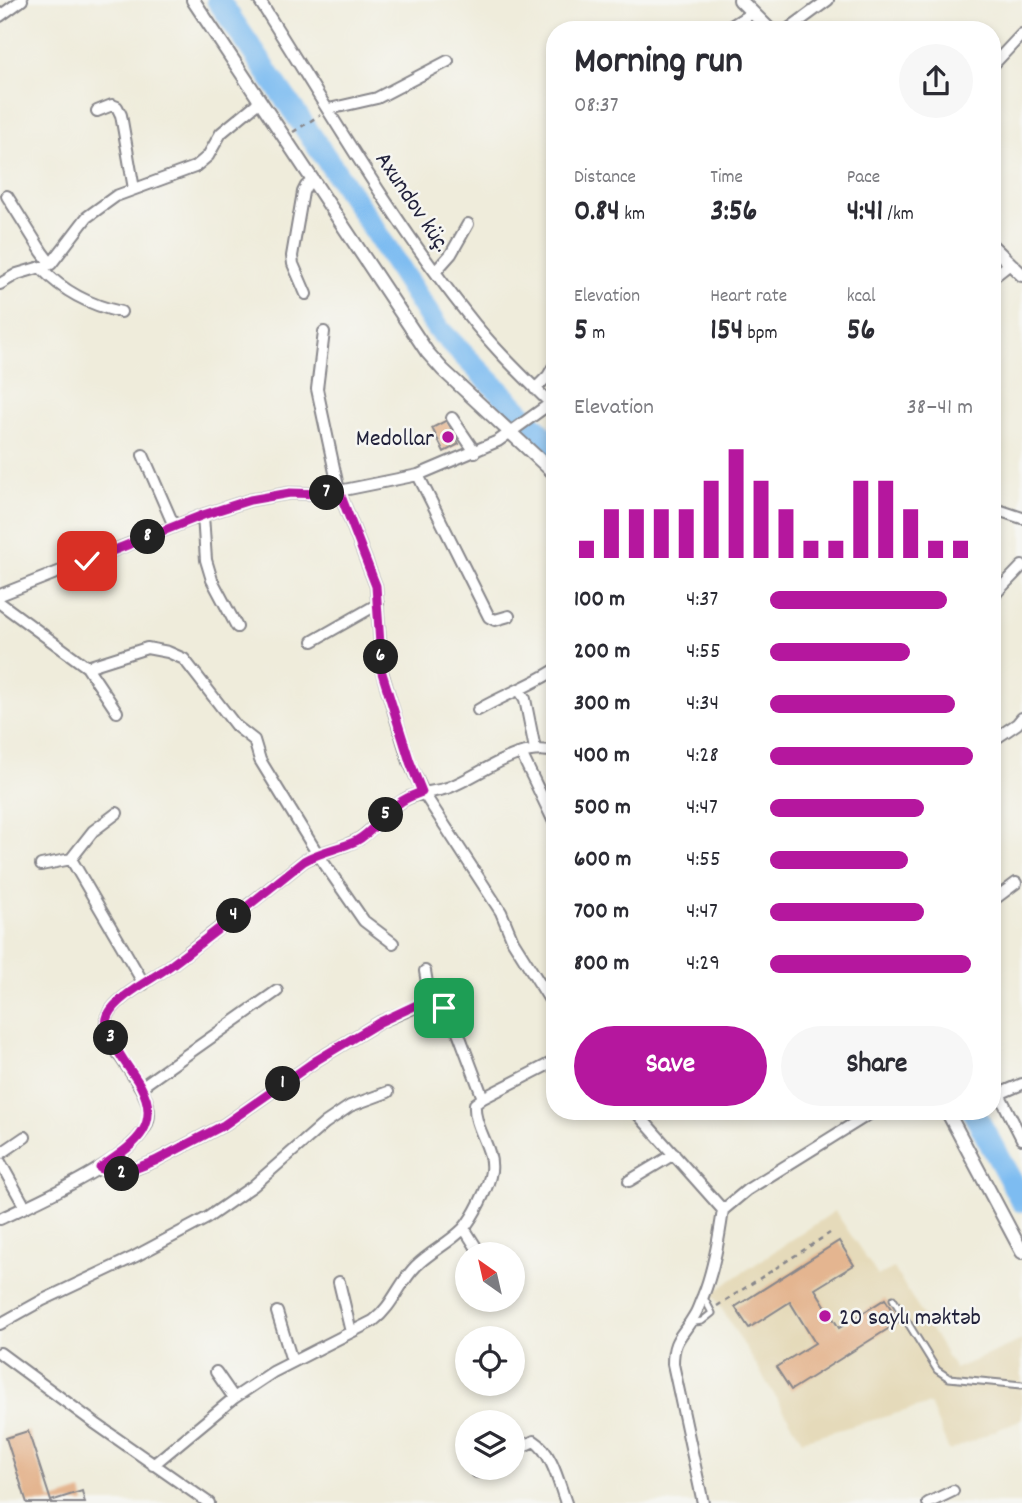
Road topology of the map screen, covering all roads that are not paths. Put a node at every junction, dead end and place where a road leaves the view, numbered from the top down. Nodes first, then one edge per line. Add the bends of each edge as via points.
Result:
1 (22, 0) edge
2 (193, 0) edge
3 (259, 0) edge
4 (740, 0) edge
5 (828, 0) edge
6 (752, 13) junction
7 (0, 16) edge
8 (739, 21) edge
9 (760, 21) edge
10 (799, 21) edge
11 (1022, 34) edge
12 (1001, 56) edge
13 (448, 61) dead end
14 (260, 101) junction
15 (329, 109) junction
16 (97, 111) dead end
17 (313, 180) junction
18 (134, 189) junction
19 (7, 196) dead end
20 (468, 224) dead end
21 (1001, 255) edge
22 (1010, 264) junction
23 (46, 266) junction
24 (1001, 271) edge
25 (435, 272) junction
26 (1021, 274) edge
27 (0, 284) edge
28 (306, 294) dead end
29 (121, 312) dead end
30 (324, 331) dead end
31 (546, 378) edge
32 (535, 389) junction
33 (546, 401) edge
34 (546, 408) edge
35 (452, 418) dead end
36 (515, 431) junction
37 (475, 452) junction
38 (143, 455) dead end
39 (546, 464) edge
40 (418, 475) junction
41 (339, 491) junction
42 (1001, 511) edge
43 (203, 515) junction
44 (1022, 518) edge
45 (174, 526) junction
46 (1022, 566) edge
47 (1001, 588) edge
48 (0, 595) edge
49 (0, 604) edge
50 (378, 604) junction
51 (509, 616) dead end
52 (237, 627) dead end
53 (313, 640) dead end
54 (87, 667) junction
55 (546, 675) edge
56 (520, 691) junction
57 (478, 710) dead end
58 (117, 712) dead end
59 (1020, 724) edge
60 (1001, 736) edge
61 (535, 749) junction
62 (546, 751) edge
63 (521, 753) junction
64 (422, 792) junction
65 (546, 805) edge
66 (117, 813) dead end
67 (317, 853) junction
68 (71, 859) junction
69 (41, 865) dead end
70 (1016, 883) dead end
71 (1001, 894) edge
72 (393, 943) dead end
73 (425, 971) dead end
74 (144, 984) junction
75 (276, 991) dead end
76 (546, 994) edge
77 (430, 1001) junction
78 (546, 1066) edge
79 (1022, 1084) edge
80 (141, 1087) junction
81 (388, 1092) dead end
82 (1001, 1093) edge
83 (483, 1098) junction
84 (1001, 1098) edge
85 (643, 1120) edge
86 (860, 1120) edge
87 (952, 1120) edge
88 (25, 1137) dead end
89 (1022, 1139) edge
90 (0, 1154) edge
91 (674, 1154) junction
92 (0, 1162) edge
93 (100, 1168) junction
94 (629, 1181) dead end
95 (24, 1207) junction
96 (723, 1210) junction
97 (0, 1219) edge
98 (464, 1228) junction
99 (473, 1242) edge
100 (1022, 1252) edge
101 (338, 1282) dead end
102 (703, 1296) junction
103 (893, 1299) dead end
104 (277, 1312) dead end
105 (689, 1323) junction
106 (0, 1324) edge
107 (351, 1332) junction
108 (0, 1353) edge
109 (292, 1361) junction
110 (216, 1372) dead end
111 (1022, 1385) edge
112 (234, 1398) junction
113 (525, 1445) edge
114 (153, 1465) junction
115 (953, 1491) dead end
116 (209, 1503) edge
117 (566, 1503) edge
118 (703, 1503) edge
119 (928, 1503) edge

1 - 7 street
2 - 14 street
3 - 15 street, Axundov küç.
4 - 6 street
5 - 10 street
6 - 8 street
6 - 9 street
11 - 12 street
13 - 15 street via 377,99
14 - 17 street
14 - 18 street via 221,133 204,161
15 - 25 street, Axundov küç.
16 - 18 street via 112,105 121,115
17 - 28 street via 303,192 292,256
17 - 36 street via 427,352
18 - 23 street via 87,217
19 - 23 street
20 - 25 street
21 - 22 street
22 - 24 street
22 - 26 street
23 - 27 street
23 - 29 street via 80,300
25 - 32 street, Axundov küç.
30 - 41 street via 317,388
31 - 32 street
32 - 33 street, Axundov küç.
34 - 36 street
35 - 37 street
36 - 37 street
36 - 39 street
37 - 40 street
38 - 45 street
40 - 41 street
40 - 51 street via 489,617
41 - 43 street via 250,500
41 - 50 street via 376,586
42 - 44 street
43 - 45 street
43 - 52 street via 206,561
45 - 48 street
46 - 47 street
49 - 54 street
50 - 53 street
50 - 64 street via 382,673
54 - 58 street
54 - 67 street via 147,648 184,659 236,726 254,740 261,760
55 - 56 street
56 - 57 street
56 - 61 street
59 - 60 street
61 - 62 street
61 - 63 street
63 - 64 street via 448,788
63 - 65 street
64 - 67 street via 396,805 356,841
64 - 76 street via 501,912
66 - 68 street via 93,831
67 - 72 street via 364,921
67 - 74 street
68 - 69 street
68 - 74 street
70 - 71 street
73 - 77 street
74 - 80 street via 117,1004 106,1022 115,1047
75 - 80 street
77 - 83 street via 444,1008 454,1021
77 - 93 street via 380,1022 224,1125 155,1161 121,1174
78 - 83 street
79 - 82 street
80 - 93 street via 149,1120 143,1132
81 - 106 street via 350,1106 325,1123 253,1186 206,1218
83 - 98 street via 475,1104 474,1114 492,1169
84 - 89 street
85 - 91 street
86 - 96 street
87 - 100 street
88 - 90 street
91 - 94 street
91 - 96 street
92 - 95 street
93 - 95 street
95 - 97 street
96 - 102 street
98 - 99 street
98 - 107 street via 415,1267 382,1315
101 - 107 street
102 - 105 street
102 - 105 lane via 710,1316
103 - 111 lane via 937,1370 949,1378
104 - 109 street
105 - 118 street via 676,1340 673,1364
107 - 109 street
108 - 114 street
109 - 112 street
110 - 112 street
112 - 114 street
113 - 117 street via 534,1441 540,1444
114 - 116 street
115 - 119 street

